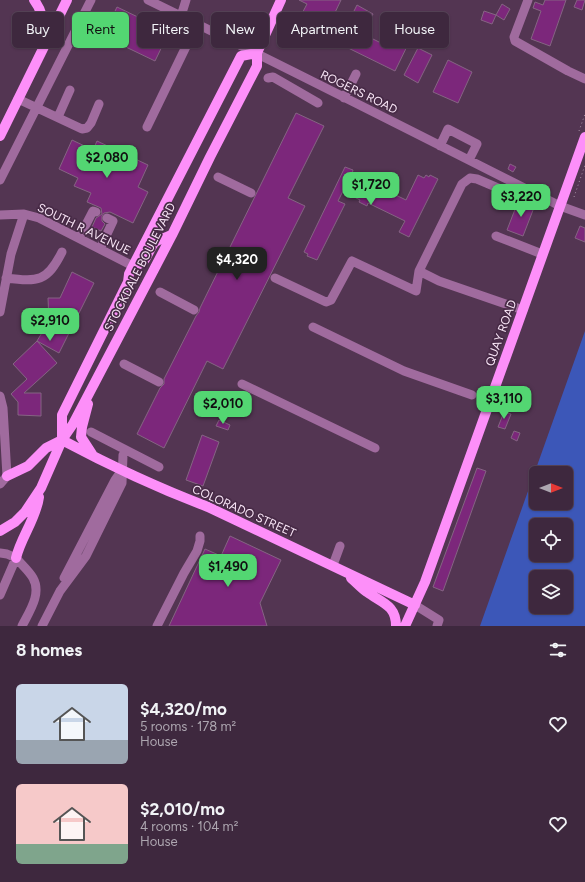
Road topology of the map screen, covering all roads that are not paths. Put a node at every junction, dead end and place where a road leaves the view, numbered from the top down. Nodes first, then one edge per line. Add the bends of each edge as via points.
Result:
1 (34, 0) edge
2 (67, 0) edge
3 (91, 0) edge
4 (148, 0) edge
5 (186, 0) edge
6 (282, 0) edge
7 (528, 0) edge
8 (173, 12) edge
9 (182, 12) edge
10 (203, 27) edge
11 (185, 48) edge
12 (257, 53) junction
13 (37, 61) junction
14 (356, 74) dead end
15 (268, 78) dead end
16 (306, 79) junction
17 (585, 79) edge
18 (70, 90) dead end
19 (300, 92) junction
20 (344, 98) junction
21 (18, 99) junction
22 (318, 103) dead end
23 (100, 104) dead end
24 (37, 108) junction
25 (58, 117) junction
26 (146, 127) dead end
27 (0, 136) edge
28 (585, 137) edge
29 (440, 146) junction
30 (469, 160) junction
31 (218, 177) dead end
32 (0, 180) edge
33 (251, 193) dead end
34 (512, 194) dead end
35 (560, 206) junction
36 (96, 212) dead end
37 (24, 214) junction
38 (2, 215) edge
39 (585, 215) edge
40 (107, 218) dead end
41 (18, 230) junction
42 (172, 235) junction
43 (496, 236) dead end
44 (79, 238) junction
45 (100, 249) junction
46 (62, 252) dead end
47 (542, 254) junction
48 (133, 266) junction
49 (419, 271) junction
50 (6, 278) junction
51 (275, 278) dead end
52 (160, 292) dead end
53 (194, 310) dead end
54 (523, 310) junction
55 (0, 312) edge
56 (313, 327) dead end
57 (124, 364) dead end
58 (159, 382) dead end
59 (242, 384) dead end
60 (92, 388) junction
61 (472, 395) dead end
62 (0, 396) edge
63 (91, 432) dead end
64 (62, 440) junction
65 (375, 448) dead end
66 (126, 450) junction
67 (92, 455) junction
68 (159, 467) dead end
69 (122, 469) junction
70 (3, 480) edge
71 (40, 488) junction
72 (0, 531) edge
73 (200, 536) dead end
74 (340, 546) dead end
75 (79, 551) junction
76 (0, 553) edge
77 (16, 558) junction
78 (87, 563) junction
79 (337, 567) junction
80 (60, 591) junction
81 (0, 595) edge
82 (415, 605) junction
83 (22, 626) edge
84 (42, 626) edge
85 (157, 626) edge
86 (396, 626) edge
87 (405, 626) edge
88 (437, 626) edge

1 - 13 main road via 42,17 44,29
2 - 13 main road
3 - 24 street
4 - 8 street, ROGERS ROAD
5 - 9 street
6 - 12 main road, STOCKDALE BOULEVARD
7 - 17 street via 514,37 515,41
10 - 12 street, ROGERS ROAD
11 - 26 street
12 - 16 street, ROGERS ROAD
12 - 42 main road, STOCKDALE BOULEVARD via 257,66
12 - 48 main road via 241,56
13 - 21 main road
14 - 20 street
15 - 19 street via 273,77
16 - 19 street
16 - 20 street, ROGERS ROAD
18 - 25 street
19 - 22 street
20 - 29 street, ROGERS ROAD
21 - 24 street
21 - 27 main road
23 - 25 street via 87,128 82,129
24 - 25 street
24 - 32 street
28 - 35 main road, QUAY ROAD
29 - 30 street, ROGERS ROAD
29 - 30 street via 448,129 477,144
30 - 35 street, ROGERS ROAD
31 - 33 street
34 - 49 street via 477,179 470,178 462,184
35 - 39 street, ROGERS ROAD
35 - 47 main road, QUAY ROAD
36 - 44 street via 93,211
37 - 38 street, SOUTH R AVENUE
37 - 41 street
37 - 44 street, SOUTH R AVENUE via 39,218
38 - 41 street
40 - 45 street via 113,221
41 - 50 street
42 - 48 main road via 155,242 146,260
42 - 60 main road, STOCKDALE BOULEVARD
43 - 47 street
44 - 45 street, SOUTH R AVENUE
45 - 48 street, SOUTH R AVENUE
46 - 50 street via 54,268 42,277 28,281
47 - 54 main road, QUAY ROAD
48 - 64 main road via 128,282 62,415
49 - 51 street via 416,291 352,262 331,300 326,302
49 - 54 street via 439,281
50 - 55 street
52 - 53 street
54 - 82 main road, QUAY ROAD
56 - 61 street via 404,371
57 - 58 street
59 - 65 street
60 - 64 main road, STOCKDALE BOULEVARD
60 - 67 main road via 81,437
62 - 70 street via 3,408
63 - 66 street
64 - 67 main road, COLORADO STREET
64 - 70 main road via 46,448 28,466
64 - 71 main road, STOCKDALE BOULEVARD
66 - 68 street
66 - 69 street
67 - 69 main road, COLORADO STREET
69 - 75 street
69 - 78 street via 122,483
69 - 79 main road, COLORADO STREET
71 - 72 main road, STOCKDALE BOULEVARD via 25,512
71 - 77 main road via 38,504
73 - 85 street via 197,551
74 - 79 street
75 - 78 street
75 - 80 street
76 - 77 street
77 - 81 street
77 - 83 street via 33,578 36,588 35,600
78 - 80 street
79 - 82 main road, COLORADO STREET
79 - 86 main road via 392,609
80 - 84 street
82 - 87 main road, QUAY ROAD
82 - 88 street via 439,620

